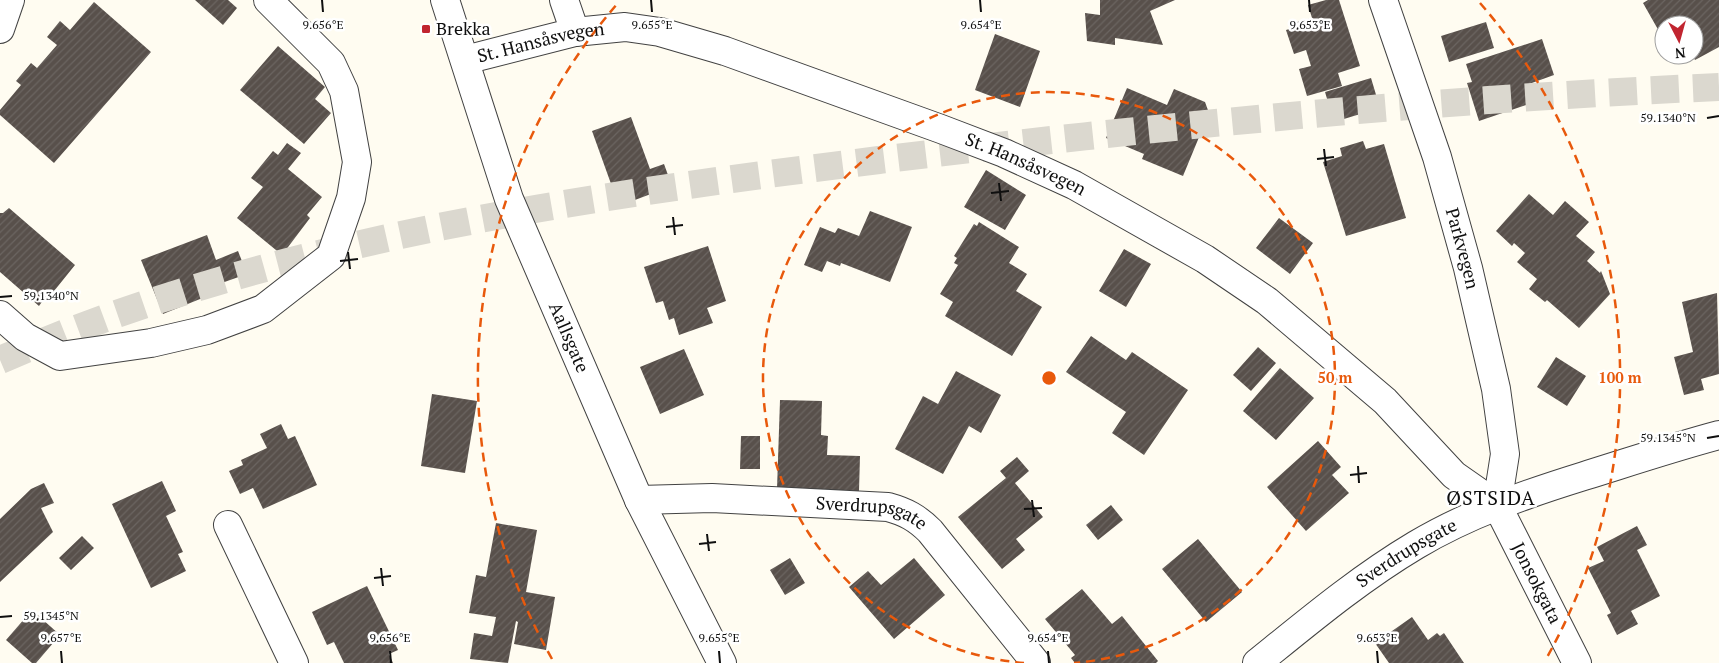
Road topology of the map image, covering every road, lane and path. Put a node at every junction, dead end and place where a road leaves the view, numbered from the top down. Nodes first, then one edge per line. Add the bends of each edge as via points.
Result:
1 (10, 0) edge
2 (268, 0) edge
3 (444, 0) edge
4 (564, 0) edge
5 (1383, 0) edge
6 (0, 29) edge
7 (575, 32) junction
8 (465, 60) junction
9 (0, 315) edge
10 (1719, 435) edge
11 (639, 500) junction
12 (1497, 505) junction
13 (228, 525) dead end
14 (294, 663) edge
15 (722, 663) edge
16 (1036, 663) edge
17 (1257, 663) edge
18 (1576, 663) edge

1 - 6 street
2 - 9 street via 331,62 344,91 358,162 351,198 331,256 263,309 207,330 151,343 60,356 25,337
3 - 8 street, Aallsgate
4 - 7 street
5 - 12 street, Parkvegen via 1437,157 1468,268 1496,389 1505,454
7 - 8 street, St. Hansåsvegen
7 - 12 street, St. Hansåsvegen via 625,27 660,32 725,51 950,132 1074,185 1204,259 1267,301 1385,401 1454,475
8 - 11 street, Aallsgate via 509,199
10 - 12 street, Sverdrupsgate
11 - 15 street, Aallsgate
11 - 16 street, Sverdrupsgate via 712,498 888,507 905,512 918,518 930,531
12 - 17 street, Sverdrupsgate via 1417,545 1338,597
12 - 18 street, Jonsokgata
13 - 14 street

